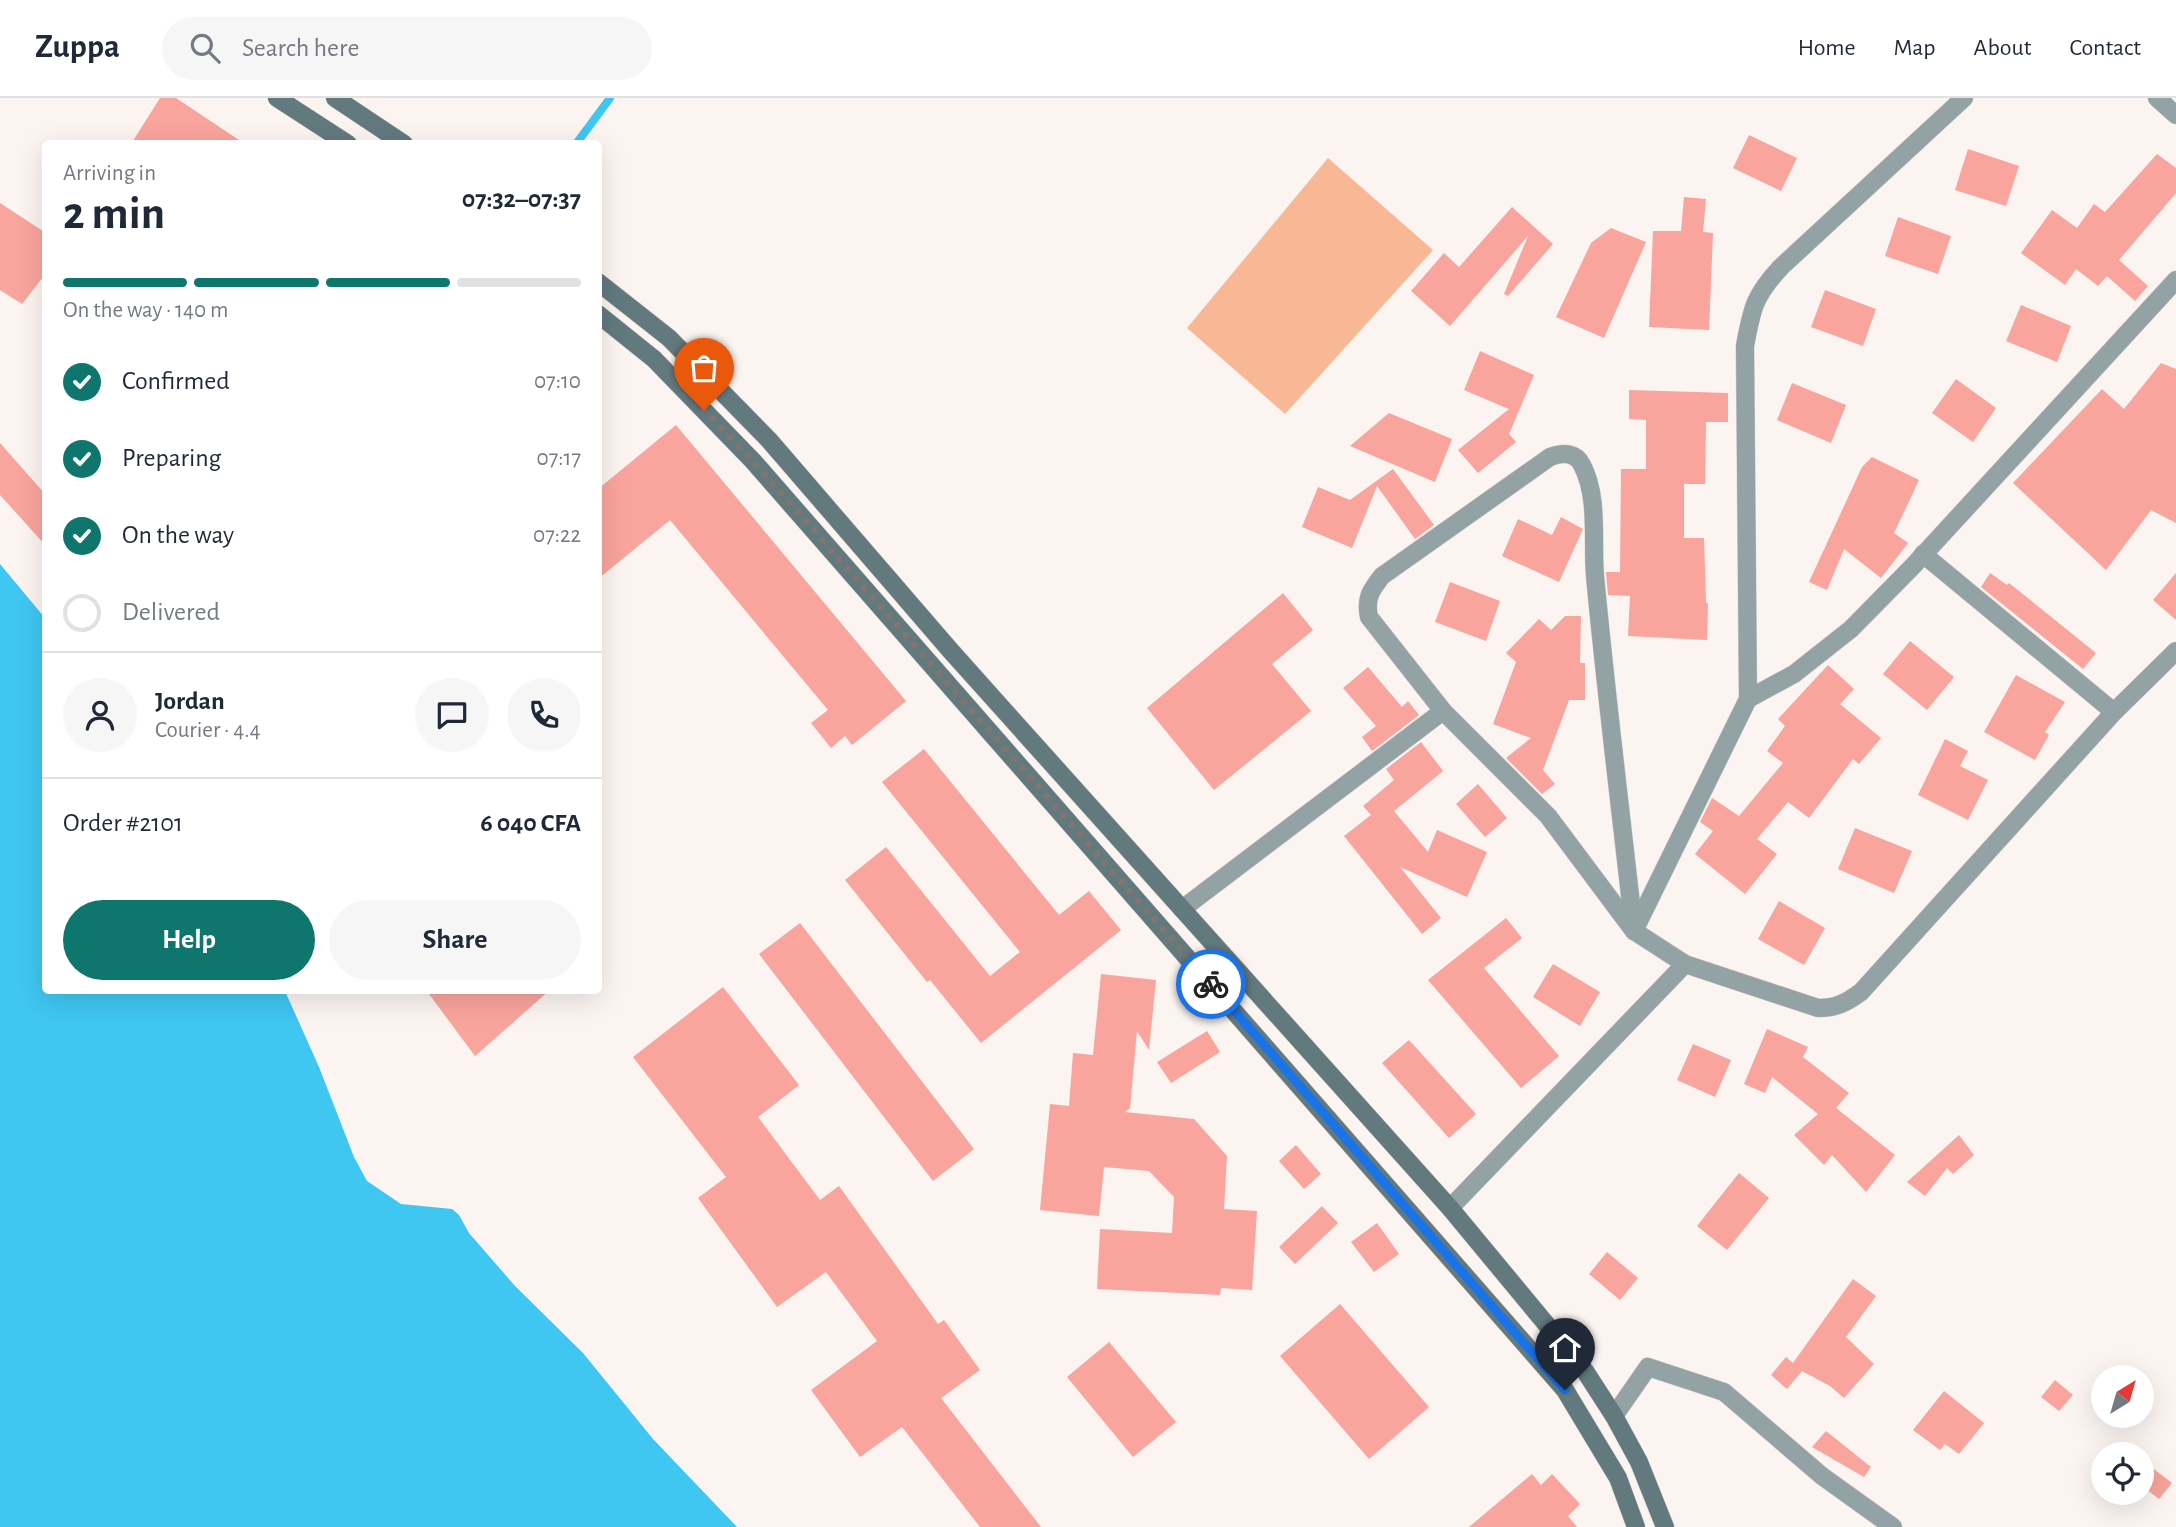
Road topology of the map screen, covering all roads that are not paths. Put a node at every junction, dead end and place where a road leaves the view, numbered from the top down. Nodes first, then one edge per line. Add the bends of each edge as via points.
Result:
1 (277, 98) edge
2 (335, 98) edge
3 (1964, 98) edge
4 (2157, 98) edge
5 (2176, 115) edge
6 (342, 140) edge
7 (398, 140) edge
8 (2176, 280) edge
9 (602, 285) edge
10 (602, 317) edge
11 (1923, 554) junction
12 (2176, 651) edge
13 (1748, 699) junction
14 (1443, 711) junction
15 (2114, 712) junction
16 (1181, 909) junction
17 (1634, 932) junction
18 (1204, 936) junction
19 (1184, 953) junction
20 (1685, 964) junction
21 (1450, 1208) junction
22 (1614, 1416) junction
23 (1636, 1527) edge
24 (1665, 1527) edge
25 (1893, 1527) edge

1 - 6 main road
2 - 7 main road
3 - 13 street via 1781,267 1753,303 1745,346
4 - 5 street
8 - 11 street
9 - 16 main road via 669,338 760,430
10 - 19 main road via 654,359 753,461
11 - 13 street via 1851,629 1794,674
11 - 15 street
12 - 15 street
13 - 17 street
14 - 16 street
14 - 17 street via 1548,816
14 - 17 street via 1369,617 1366,603 1371,591 1382,576 1550,457 1573,455 1586,474 1593,513 1595,573
15 - 20 street via 1849,1001 1835,1008 1818,1008
16 - 18 main road
17 - 20 street
18 - 19 main road
18 - 21 main road
19 - 23 main road via 1565,1390 1618,1478
20 - 21 street
21 - 22 main road via 1585,1371
22 - 24 main road via 1639,1462
22 - 25 street via 1648,1367 1724,1392 1822,1476

